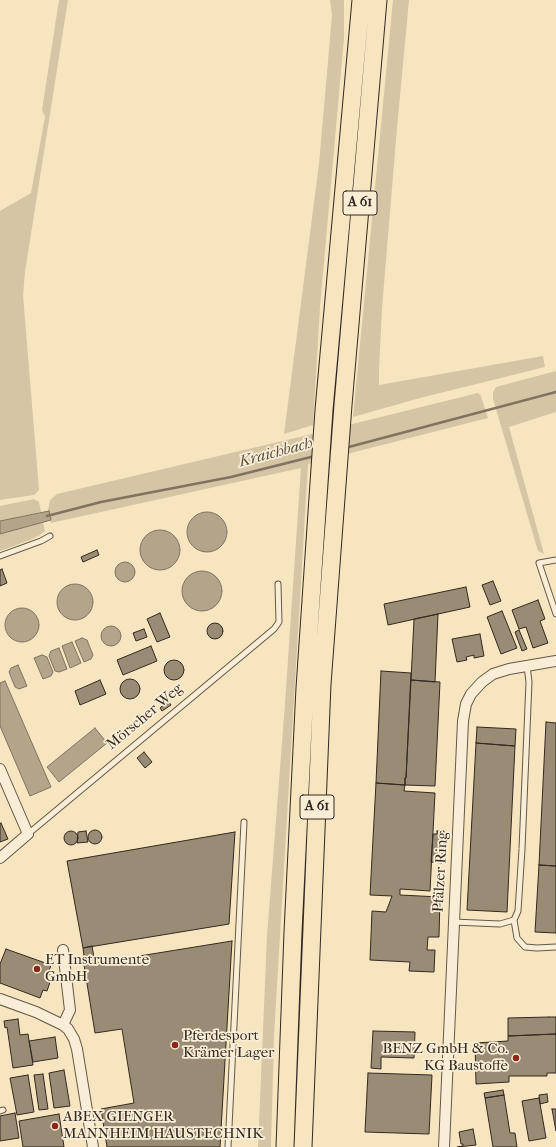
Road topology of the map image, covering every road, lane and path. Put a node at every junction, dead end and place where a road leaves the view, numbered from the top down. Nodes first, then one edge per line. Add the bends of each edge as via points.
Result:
1 (351, 0) edge
2 (361, 0) edge
3 (378, 0) edge
4 (356, 46) junction
5 (50, 536) dead end
6 (0, 556) edge
7 (556, 560) edge
8 (278, 584) dead end
9 (556, 614) edge
10 (556, 661) edge
11 (527, 666) junction
12 (0, 769) edge
13 (244, 822) dead end
14 (28, 834) junction
15 (0, 858) edge
16 (514, 920) junction
17 (453, 922) junction
18 (556, 947) edge
19 (63, 950) dead end
20 (0, 999) edge
21 (63, 1025) junction
22 (93, 1147) edge
23 (228, 1147) edge
24 (285, 1147) edge
25 (303, 1147) edge
26 (444, 1147) edge

1 - 4 highway
2 - 4 highway, A 61
3 - 25 highway, A 61 via 322,684
4 - 24 highway, A 61 via 324,410 305,688
5 - 6 lane via 41,542
7 - 9 lane via 539,563
8 - 14 lane, Mörscher Weg via 278,622 274,629
10 - 11 street, Pfälzer Ring
11 - 16 lane via 529,682 522,849 518,911
11 - 17 street, Pfälzer Ring via 493,674 471,694 466,704
12 - 14 street
13 - 23 lane
14 - 15 street, Mörscher Weg
16 - 17 lane via 500,924
16 - 18 lane via 516,938 525,946
17 - 26 street, Pfälzer Ring
19 - 21 street via 70,1010
20 - 21 street
21 - 22 street via 74,1039 77,1049

